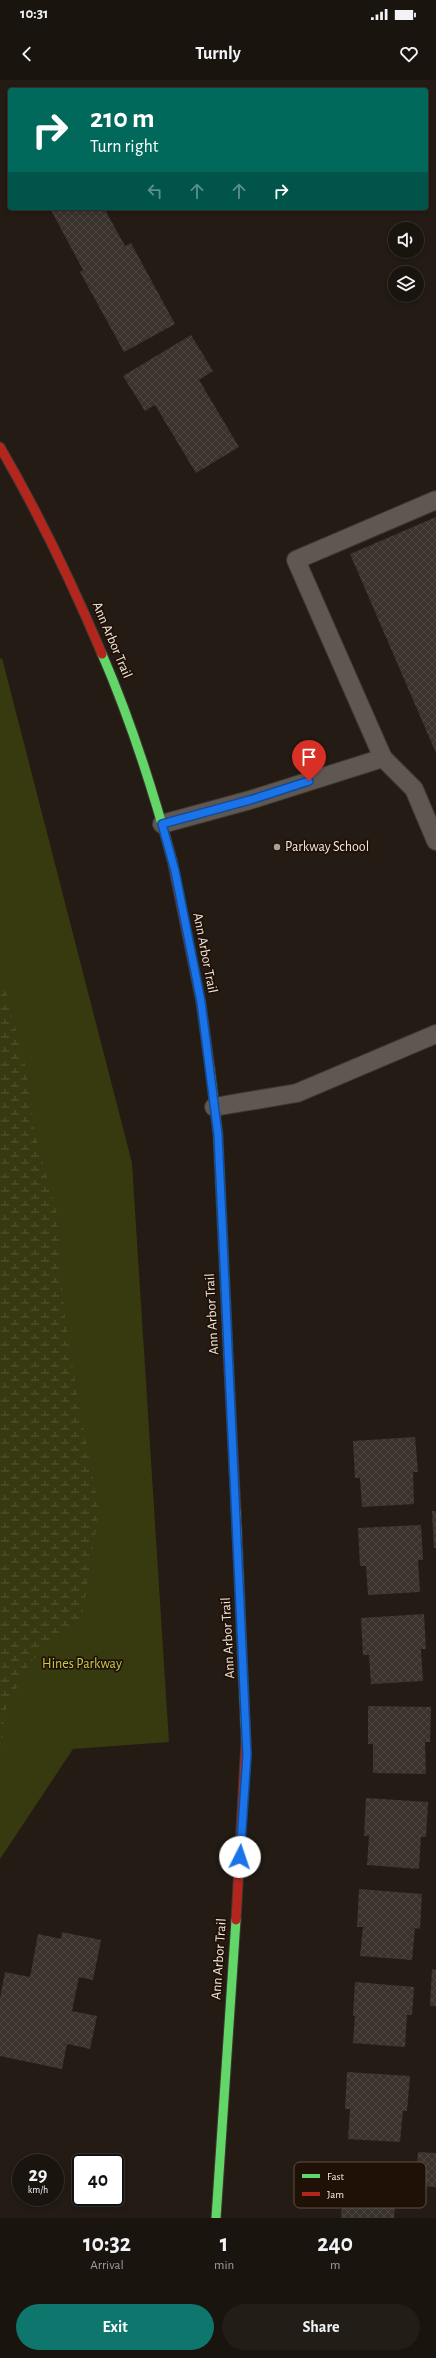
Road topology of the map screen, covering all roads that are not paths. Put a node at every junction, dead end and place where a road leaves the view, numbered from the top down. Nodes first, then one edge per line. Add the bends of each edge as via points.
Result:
1 (0, 447) edge
2 (436, 500) edge
3 (383, 758) junction
4 (162, 824) junction
5 (436, 841) edge
6 (436, 1034) edge
7 (214, 1107) junction
8 (216, 2218) edge

1 - 4 street, Ann Arbor Trail via 36,509 76,592 118,692
2 - 3 lane via 296,560
3 - 4 lane via 250,800
3 - 5 lane via 414,789
4 - 7 street, Ann Arbor Trail via 175,871 201,1002
6 - 7 lane via 297,1093
7 - 8 street, Ann Arbor Trail via 218,1135 247,1755

